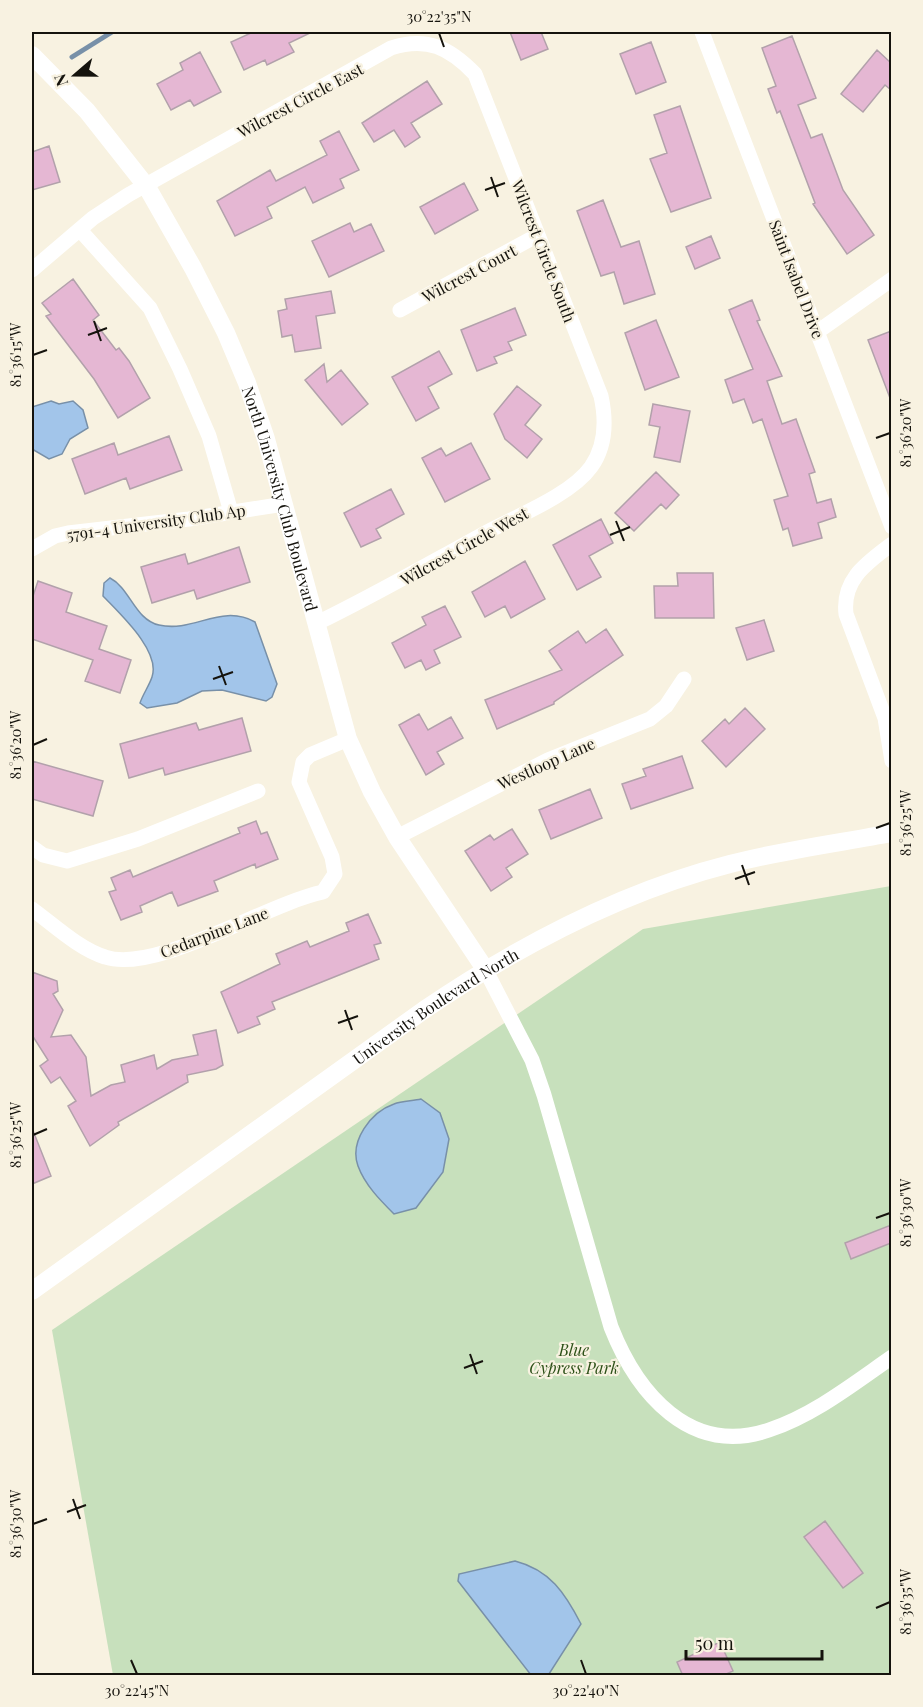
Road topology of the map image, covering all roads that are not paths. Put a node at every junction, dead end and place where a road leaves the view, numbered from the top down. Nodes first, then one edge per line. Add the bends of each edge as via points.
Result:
1 (705, 32) edge
2 (32, 55) edge
3 (458, 57) joint
4 (147, 187) junction
5 (80, 230) junction
6 (538, 235) junction
7 (32, 270) edge
8 (891, 279) edge
9 (400, 310) dead end
10 (817, 332) junction
11 (598, 453) joint
12 (284, 504) junction
13 (231, 512) junction
14 (891, 527) edge
15 (891, 544) edge
16 (32, 549) edge
17 (317, 623) junction
18 (684, 679) dead end
19 (348, 739) junction
20 (891, 761) edge
21 (258, 791) dead end
22 (891, 833) edge
23 (397, 837) junction
24 (32, 846) edge
25 (32, 909) edge
26 (485, 969) junction
27 (32, 1291) edge
28 (891, 1357) edge

1 - 10 street, Saint Isabel Drive
2 - 4 street, North University Club Boulevard via 87,111
3 - 4 street, Wilcrest Circle East via 431,43 391,48
3 - 6 street, Wilcrest Circle South via 475,74
4 - 5 street, Wilcrest Circle East via 128,195
4 - 12 street, North University Club Boulevard via 194,268 230,343 247,383
5 - 7 street, Wilcrest Circle East
5 - 13 street via 150,308 209,436
6 - 9 street, Wilcrest Court
6 - 11 street, Wilcrest Circle South via 601,396 604,435
8 - 10 street
10 - 14 street, Saint Isabel Drive
11 - 17 street, Wilcrest Circle West via 585,475 555,496
12 - 13 street, 5791-4 University Club Ap
12 - 17 street, North University Club Boulevard
13 - 16 street, 5791-4 University Club Ap via 68,533
15 - 20 street via 855,574 844,603 885,718
17 - 19 street, North University Club Boulevard
18 - 23 street, Westloop Lane via 666,706 650,718 549,760
19 - 23 street, North University Club Boulevard
19 - 25 street, Cedarpine Lane via 310,755 303,762 299,782 332,856 335,874 323,892 158,955 129,962 104,957
21 - 24 street via 138,839 67,861 43,855
22 - 26 street, University Boulevard North via 729,864 654,887 596,911
23 - 26 street, North University Club Boulevard
26 - 27 street, University Boulevard North
26 - 28 street via 532,1060 617,1343 653,1400 695,1430 744,1436 769,1430 811,1410

